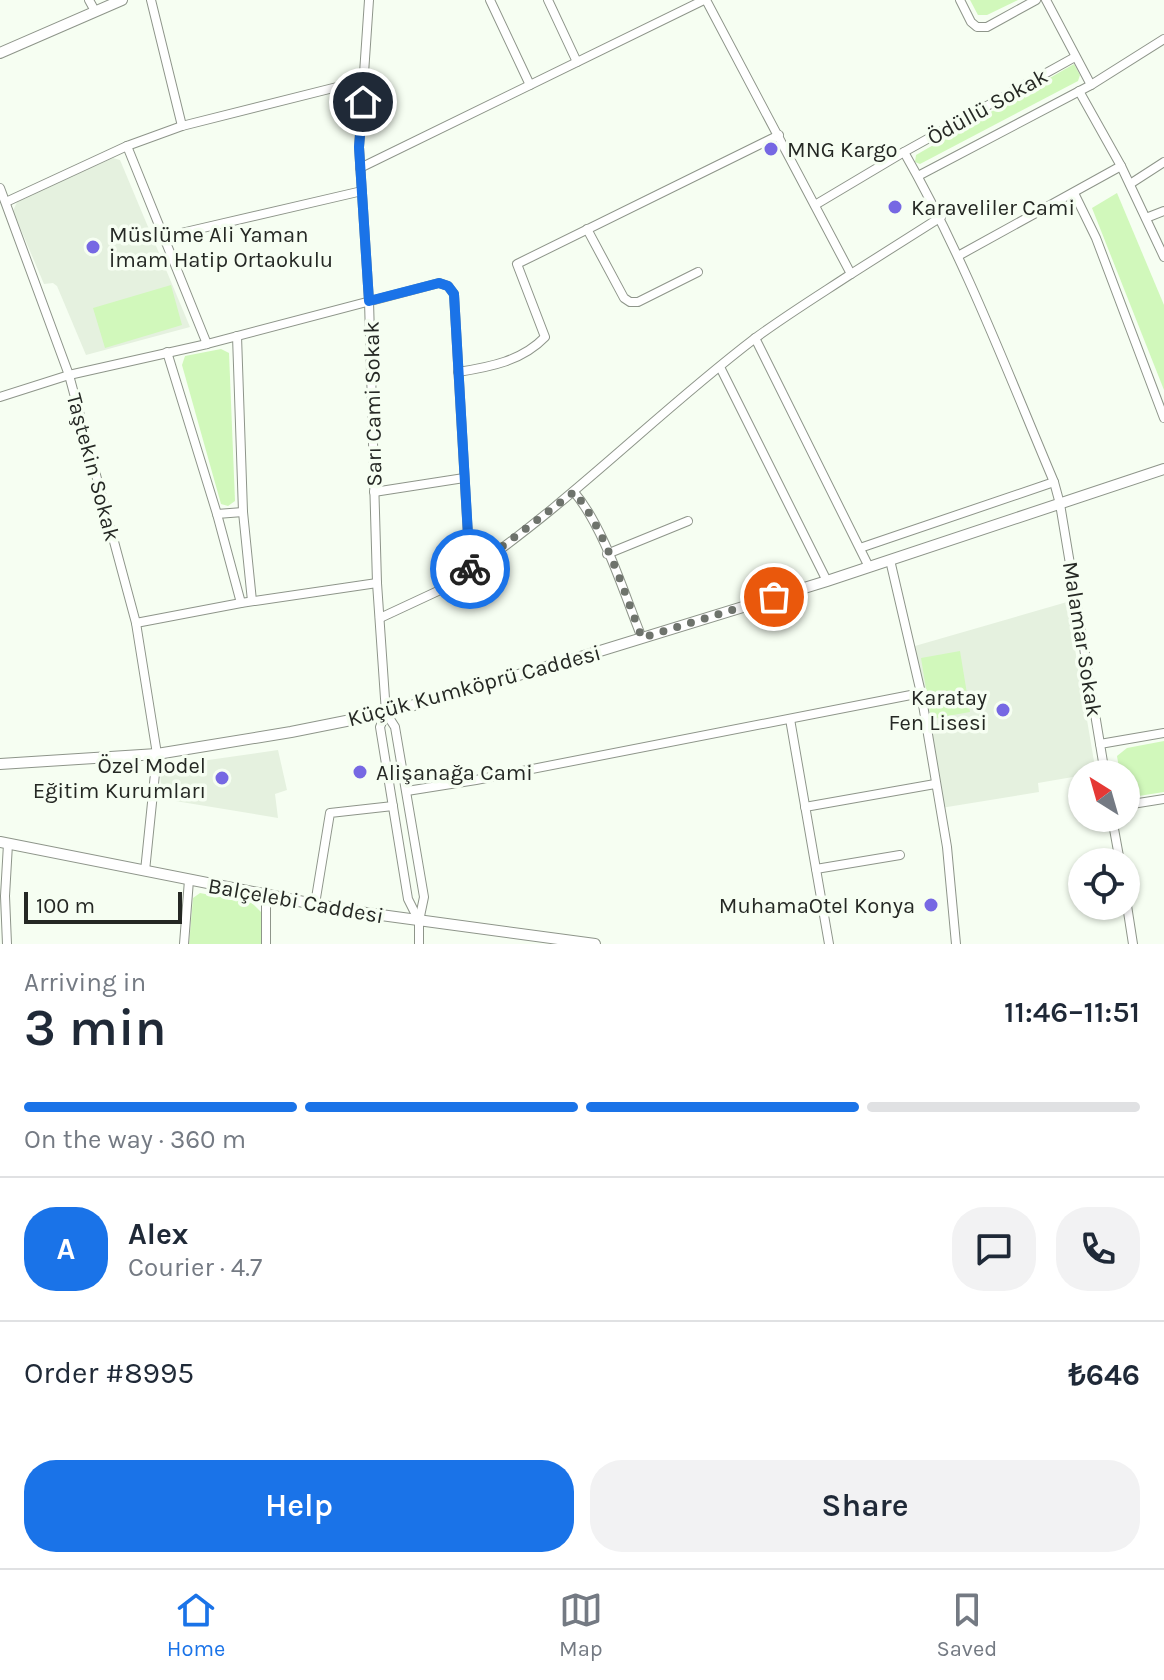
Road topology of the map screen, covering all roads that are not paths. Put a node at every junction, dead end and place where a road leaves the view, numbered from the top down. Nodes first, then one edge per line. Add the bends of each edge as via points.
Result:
1 (89, 0) edge
2 (122, 0) edge
3 (151, 0) edge
4 (369, 0) edge
5 (490, 0) edge
6 (548, 0) edge
7 (705, 0) edge
8 (960, 0) edge
9 (1036, 0) edge
10 (1046, 0) edge
11 (95, 11) junction
12 (1164, 39) edge
13 (0, 53) edge
14 (1075, 57) junction
15 (577, 62) junction
16 (365, 80) junction
17 (530, 85) junction
18 (1091, 85) junction
19 (1079, 91) junction
20 (182, 126) junction
21 (779, 135) junction
22 (127, 146) junction
23 (904, 152) junction
24 (1164, 162) edge
25 (1121, 166) junction
26 (360, 168) junction
27 (918, 176) junction
28 (1130, 184) junction
29 (0, 188) edge
30 (362, 191) junction
31 (1074, 193) junction
32 (6, 202) junction
33 (815, 205) junction
34 (1164, 211) edge
35 (941, 217) junction
36 (1146, 218) junction
37 (587, 229) junction
38 (164, 237) junction
39 (958, 256) junction
40 (1164, 257) edge
41 (698, 272) dead end
42 (851, 274) junction
43 (369, 301) junction
44 (237, 336) junction
45 (755, 338) junction
46 (207, 344) junction
47 (167, 352) junction
48 (720, 367) junction
49 (458, 372) junction
50 (69, 375) junction
51 (0, 397) edge
52 (1164, 418) edge
53 (1164, 469) edge
54 (464, 478) junction
55 (1054, 482) junction
56 (374, 492) junction
57 (574, 492) junction
58 (1060, 504) junction
59 (243, 512) junction
60 (217, 514) junction
61 (688, 521) dead end
62 (860, 548) junction
63 (607, 554) junction
64 (890, 560) junction
65 (869, 567) junction
66 (470, 571) junction
67 (827, 581) junction
68 (377, 583) junction
69 (252, 601) junction
70 (241, 603) junction
71 (380, 618) junction
72 (136, 623) junction
73 (642, 638) junction
74 (921, 693) junction
75 (386, 713) junction
76 (790, 719) junction
77 (1164, 733) edge
78 (1100, 744) junction
79 (157, 754) junction
80 (1103, 760) edge
81 (0, 764) edge
82 (935, 784) junction
83 (407, 791) junction
84 (1164, 799) edge
85 (1140, 803) edge
86 (393, 806) junction
87 (805, 807) junction
88 (4, 843) edge
89 (900, 855) dead end
90 (816, 869) junction
91 (145, 871) junction
92 (189, 880) junction
93 (266, 895) junction
94 (315, 904) junction
95 (1129, 920) edge
96 (419, 921) junction
97 (7, 944) edge
98 (184, 944) edge
99 (266, 944) edge
100 (419, 944) edge
101 (595, 944) edge
102 (829, 944) edge
103 (956, 944) edge
104 (1133, 944) edge

1 - 11 street
2 - 11 street
3 - 20 street
4 - 16 street, Sarı Cami Sokak
5 - 17 street
6 - 15 street
7 - 15 street
7 - 21 street
8 - 9 street via 971,22 987,27
10 - 14 street
11 - 13 street
12 - 18 street
14 - 18 street
14 - 23 street, Ödüllü Sokak
15 - 17 street
16 - 20 street
16 - 26 street, Sarı Cami Sokak
17 - 26 street
18 - 19 street
19 - 25 street
19 - 27 street
20 - 22 street
21 - 33 street
21 - 37 street
22 - 32 street
22 - 38 street
23 - 27 street, Malamar Sokak
23 - 33 street, Ödüllü Sokak
24 - 28 street
25 - 28 street
25 - 31 street
26 - 30 street, Sarı Cami Sokak
27 - 35 street, Malamar Sokak
28 - 36 street
29 - 32 street, Taştekin Sokak
30 - 38 street
30 - 43 street, Sarı Cami Sokak
31 - 39 street
31 - 52 street
32 - 50 street, Taştekin Sokak
33 - 42 street
34 - 36 street
35 - 39 street, Malamar Sokak
35 - 42 street
36 - 40 street
37 - 41 street via 630,302
37 - 49 street via 517,264 545,337 534,349 498,365
38 - 46 street
39 - 55 street, Malamar Sokak
42 - 45 street
43 - 44 street
43 - 49 street via 439,283 448,286 454,294
43 - 56 street, Sarı Cami Sokak
44 - 46 street
44 - 59 street
45 - 48 street
45 - 62 street
46 - 47 street
47 - 50 street
47 - 60 street
48 - 57 street
48 - 67 street
49 - 54 street
50 - 51 street
50 - 72 street, Taştekin Sokak
53 - 58 street, Küçük Kumköprü Caddesi
54 - 56 street
54 - 66 street
55 - 58 street, Malamar Sokak
55 - 62 street
56 - 68 street, Sarı Cami Sokak
57 - 63 street
57 - 66 street
58 - 64 street, Küçük Kumköprü Caddesi
58 - 78 street, Malamar Sokak
59 - 60 street
59 - 69 street
60 - 70 street
61 - 63 street
62 - 65 street
63 - 73 street
64 - 65 street, Küçük Kumköprü Caddesi
64 - 74 street
65 - 67 street, Küçük Kumköprü Caddesi
66 - 71 street
67 - 73 street, Küçük Kumköprü Caddesi
68 - 69 street
68 - 71 street, Sarı Cami Sokak
69 - 70 street
70 - 72 street
71 - 75 street, Sarı Cami Sokak
72 - 79 street, Taştekin Sokak
73 - 75 street, Küçük Kumköprü Caddesi
74 - 76 street
74 - 82 street
75 - 79 street, Küçük Kumköprü Caddesi
75 - 83 street, Sarı Cami Sokak via 395,727
75 - 86 street, Sarı Cami Sokak via 380,727
76 - 83 street
76 - 87 street
77 - 78 street
78 - 80 street, Malamar Sokak
79 - 81 street, Küçük Kumköprü Caddesi
79 - 91 street, Taştekin Sokak
82 - 87 street
82 - 103 street
83 - 96 street, Sarı Cami Sokak via 424,897
84 - 85 street
86 - 94 street via 330,813
86 - 96 street, Sarı Cami Sokak via 408,899
87 - 90 street
88 - 91 street, Balçelebi Caddesi
88 - 97 street
89 - 90 street
90 - 102 street
91 - 92 street, Balçelebi Caddesi
92 - 93 street, Balçelebi Caddesi
92 - 98 street
93 - 94 street, Balçelebi Caddesi
93 - 99 street
94 - 96 street, Balçelebi Caddesi
95 - 104 street
96 - 100 street, Sarı Cami Sokak
96 - 101 street, Balçelebi Caddesi

